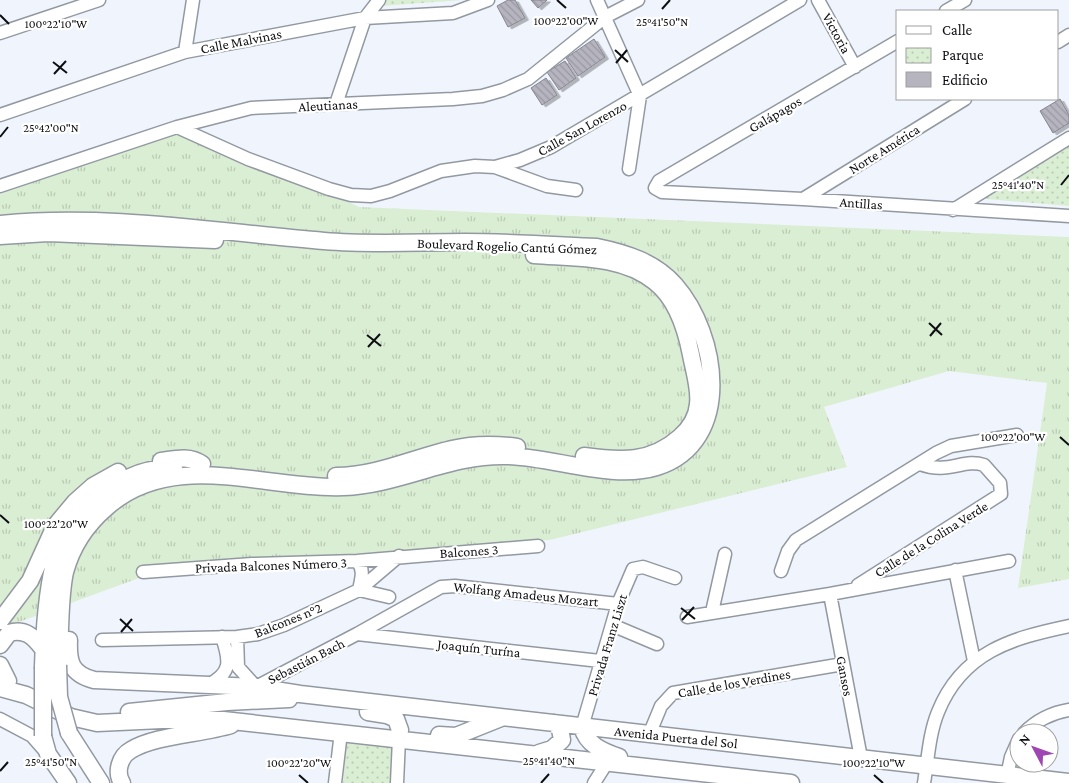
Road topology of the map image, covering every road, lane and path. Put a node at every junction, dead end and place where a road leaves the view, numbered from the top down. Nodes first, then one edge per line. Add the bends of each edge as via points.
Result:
1 (100, 0) edge
2 (193, 0) edge
3 (379, 0) edge
4 (488, 0) edge
5 (597, 0) edge
6 (638, 0) edge
7 (800, 0) edge
8 (818, 0) edge
9 (965, 0) edge
10 (948, 10) edge
11 (605, 17) junction
12 (365, 18) junction
13 (0, 33) edge
14 (896, 42) edge
15 (185, 52) junction
16 (855, 67) junction
17 (640, 96) junction
18 (963, 100) edge
19 (336, 104) junction
20 (0, 114) edge
21 (177, 127) junction
22 (1069, 138) edge
23 (495, 167) junction
24 (629, 169) dead end
25 (0, 186) edge
26 (655, 188) joint
27 (576, 190) dead end
28 (803, 199) junction
29 (953, 210) junction
30 (1069, 216) edge
31 (0, 224) edge
32 (0, 236) edge
33 (1017, 435) dead end
34 (202, 464) junction
35 (920, 464) junction
36 (538, 546) dead end
37 (725, 554) dead end
38 (399, 556) junction
39 (357, 561) junction
40 (1009, 561) dead end
41 (66, 570) junction
42 (955, 570) junction
43 (781, 571) dead end
44 (143, 572) dead end
45 (675, 578) dead end
46 (852, 589) junction
47 (359, 590) junction
48 (830, 594) junction
49 (389, 597) dead end
50 (618, 604) junction
51 (712, 612) junction
52 (687, 617) dead end
53 (0, 621) edge
54 (612, 625) junction
55 (1069, 626) edge
56 (357, 634) junction
57 (222, 638) junction
58 (237, 638) junction
59 (102, 640) dead end
60 (657, 644) dead end
61 (0, 645) edge
62 (43, 648) junction
63 (600, 661) junction
64 (974, 661) junction
65 (0, 664) edge
66 (843, 664) junction
67 (51, 666) junction
68 (233, 667) junction
69 (3, 682) edge
70 (208, 685) junction
71 (256, 687) junction
72 (292, 693) junction
73 (345, 700) junction
74 (1069, 710) edge
75 (504, 717) junction
76 (0, 720) edge
77 (237, 723) junction
78 (554, 723) junction
79 (1034, 723) edge
80 (582, 727) junction
81 (479, 728) junction
82 (341, 732) junction
83 (399, 734) junction
84 (649, 735) junction
85 (484, 748) junction
86 (48, 754) junction
87 (534, 754) junction
88 (861, 758) junction
89 (608, 761) junction
90 (644, 766) junction
91 (927, 766) junction
92 (1009, 766) edge
93 (1007, 776) junction
94 (695, 778) edge
95 (1069, 782) edge
96 (68, 783) edge
97 (101, 783) edge
98 (122, 783) edge
99 (335, 783) edge
100 (397, 783) edge
101 (594, 783) edge
102 (791, 783) edge
103 (924, 783) edge

1 - 13 street
2 - 15 street
3 - 12 street
4 - 12 street, Calle Malvinas via 453,13
5 - 11 street
6 - 11 street, Aleutianas
7 - 17 street, Calle San Lorenzo
8 - 16 street, Victoria
9 - 10 street
11 - 17 street
11 - 19 street, Aleutianas via 528,79 503,90 452,100
12 - 15 street, Calle Malvinas
12 - 19 street
14 - 16 street, Galápagos
15 - 20 street, Calle Malvinas
16 - 26 street, Galápagos via 659,181
17 - 23 street, Calle San Lorenzo via 551,147
17 - 24 street
18 - 28 street, Norte América
19 - 21 street, Aleutianas via 250,108
21 - 23 street, Calle San Lorenzo via 248,158 351,195 371,196 390,191 441,171 474,166
21 - 25 street, Aleutianas
22 - 29 street
23 - 27 street via 546,186
26 - 28 street, Antillas via 662,192
28 - 29 street, Antillas
29 - 30 street, Antillas
31 - 41 main road, Boulevard Rogelio Cantú Gómez via 47,219 80,220 149,223 327,241 597,247 642,260 662,272 676,286 692,311 706,344 712,380 706,426 681,454 658,466 613,471 506,456 477,458 368,485 343,487 203,475 169,477 133,488 116,498 98,515 73,548
32 - 34 main road, Boulevard Rogelio Cantú Gómez via 68,234 241,241 326,251 463,251 596,259 637,271 655,281 670,298 682,321 690,350 698,405 693,422 672,445 654,455 634,459 598,458 506,445 481,445 453,448 372,472 342,476 312,476
33 - 35 street via 951,446
34 - 53 main road via 183,458 140,465 118,472 93,486 56,526 30,582
34 - 62 main road, Boulevard Rogelio Cantú Gómez via 149,470 129,477 90,505 74,523 54,563
35 - 43 street via 796,540
35 - 46 street, Calle de la Colina Verde via 939,470 972,463 984,465 1000,483 1001,494
36 - 38 street, Balcones 3
37 - 51 street
38 - 39 street, Privada Balcones Número 3
38 - 47 street, Balcones n°2
39 - 44 street, Privada Balcones Número 3
39 - 47 street via 362,567
40 - 42 street
41 - 67 main road, Boulevard Rogelio Cantú Gómez
41 - 70 main road, Avenida Puerta del Sol via 70,600 68,658 77,673 94,680
42 - 46 street
42 - 64 street
45 - 50 street, Privada Franz Liszt via 637,567 630,574
46 - 48 street
47 - 49 street
47 - 58 street, Balcones n°2 via 284,625
48 - 51 street
48 - 66 street, Gansos
50 - 54 street, Privada Franz Liszt
50 - 56 street, Wolfang Amadeus Mozart via 440,587
51 - 52 street
54 - 60 street
54 - 63 street, Privada Franz Liszt
55 - 64 street via 1033,634 995,648
56 - 63 street, Joaquín Turína
56 - 71 street, Sebastián Bach
57 - 58 street, Balcones n°2
57 - 59 street, Balcones n°2
57 - 68 street
58 - 68 street
61 - 62 main road via 10,632 23,631
62 - 67 main road, Boulevard Rogelio Cantú Gómez
63 - 80 street, Privada Franz Liszt
64 - 91 street via 953,684 938,712
65 - 69 main road
66 - 84 street, Calle de los Verdines via 673,692 662,706
66 - 88 street, Gansos
67 - 86 main road, Boulevard Rogelio Cantú Gómez, bridge via 43,736
67 - 97 main road, Boulevard Rogelio Cantú Gómez, bridge via 69,733
68 - 70 street
68 - 71 street
69 - 72 main road via 78,709 100,713 295,698
69 - 77 main road via 71,716 98,723 205,718
70 - 71 main road, Avenida Puerta del Sol
71 - 72 main road, Avenida Puerta del Sol
72 - 73 main road, Avenida Puerta del Sol
73 - 75 main road, Avenida Puerta del Sol
73 - 83 main road via 366,712 392,717 398,723
74 - 79 street via 1056,712
75 - 78 main road, Avenida Puerta del Sol
75 - 81 main road
76 - 86 street via 32,736
77 - 82 main road
77 - 98 main road via 145,743 129,750 119,768
78 - 80 main road, Avenida Puerta del Sol
78 - 87 main road via 560,729 562,740 552,749
80 - 84 main road, Avenida Puerta del Sol
80 - 90 main road via 594,746
81 - 83 main road via 456,736
81 - 85 main road via 478,738
82 - 83 main road via 353,724
82 - 99 street
83 - 85 main road
83 - 100 street
84 - 88 main road, Avenida Puerta del Sol
85 - 87 main road
86 - 96 main road, Boulevard Rogelio Cantú Gómez
87 - 89 main road
88 - 91 main road, Avenida Puerta del Sol
89 - 90 main road
89 - 101 street
90 - 94 main road
91 - 93 main road, Avenida Puerta del Sol
91 - 103 street
92 - 93 street
93 - 95 main road, Avenida Puerta del Sol
94 - 102 main road

